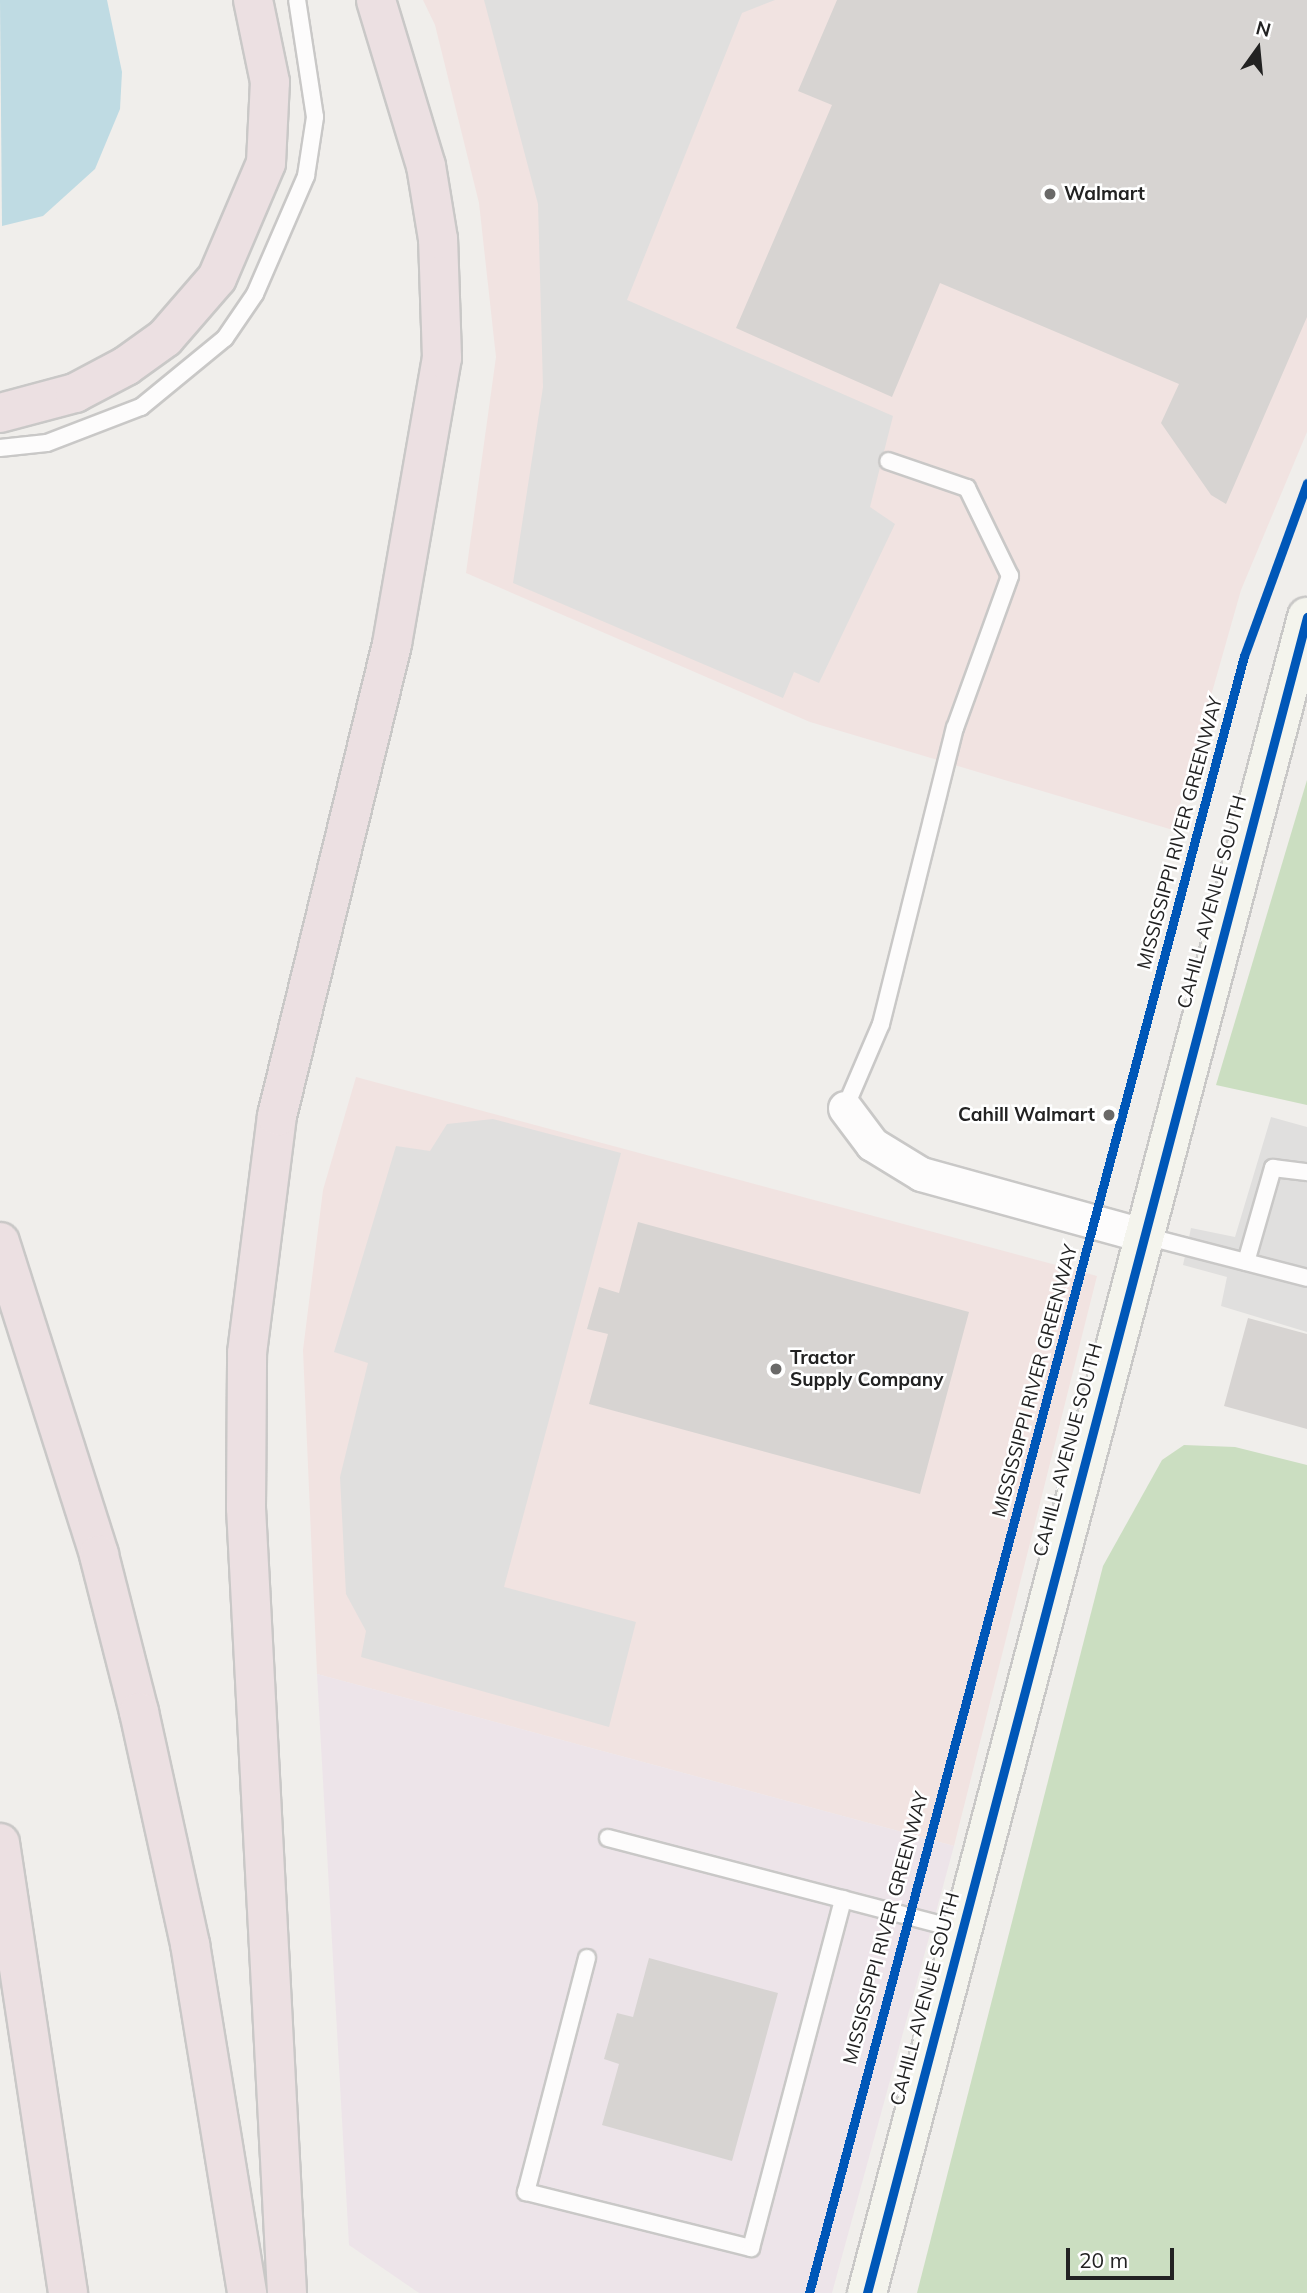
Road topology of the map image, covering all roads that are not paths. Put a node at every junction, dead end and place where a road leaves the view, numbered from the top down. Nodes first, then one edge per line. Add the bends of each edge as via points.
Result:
1 (253, 0) edge
2 (297, 0) edge
3 (376, 0) edge
4 (0, 413) edge
5 (0, 448) edge
6 (888, 461) dead end
7 (1307, 617) edge
8 (845, 1108) joint
9 (1307, 1172) edge
10 (1143, 1235) junction
11 (0, 1242) edge
12 (1246, 1262) junction
13 (1307, 1278) edge
14 (608, 1838) dead end
15 (0, 1843) edge
16 (843, 1899) junction
17 (961, 1930) junction
18 (587, 1958) dead end
19 (68, 2293) edge
20 (247, 2293) edge
21 (287, 2293) edge
22 (867, 2293) edge

1 - 4 highway via 270,82 268,151 256,200 217,278 165,338 126,366 75,393
2 - 5 lane via 315,117 306,176 255,294 225,338 141,407 47,443
3 - 21 highway via 426,166 438,239 442,358 398,617 277,1116 247,1353 246,1507
6 - 8 lane via 967,488 1010,576 955,728 881,1024
7 - 10 street, CAHILL AVENUE SOUTH
8 - 10 street via 872,1144 921,1174
9 - 12 lane via 1273,1168
10 - 12 lane
10 - 17 street, CAHILL AVENUE SOUTH
11 - 20 highway via 99,1555 139,1713 190,1944
12 - 13 lane
14 - 16 lane
15 - 19 highway
16 - 17 lane
16 - 18 lane via 751,2248 526,2192
17 - 22 street, CAHILL AVENUE SOUTH

